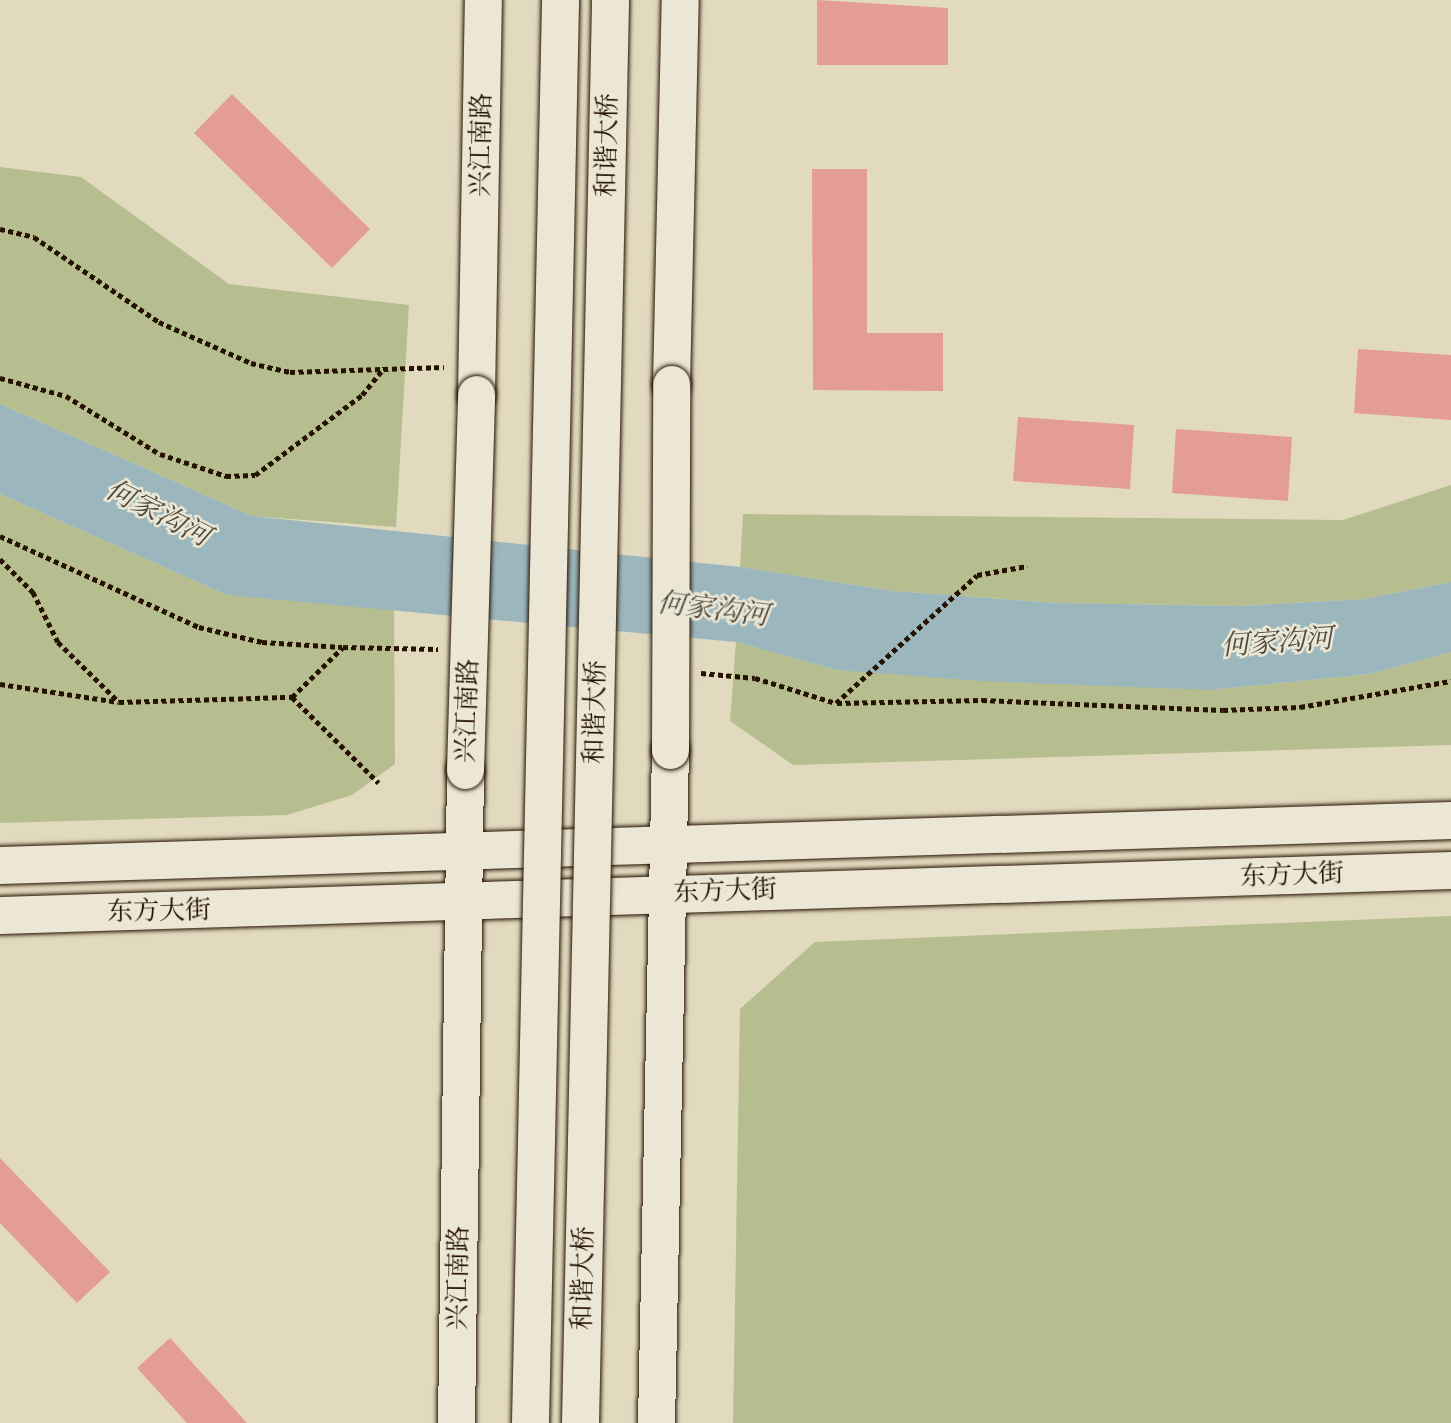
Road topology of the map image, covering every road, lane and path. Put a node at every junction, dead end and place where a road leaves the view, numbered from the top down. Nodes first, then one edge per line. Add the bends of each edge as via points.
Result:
1 (483, 0) edge
2 (560, 0) edge
3 (610, 0) edge
4 (680, 0) edge
5 (0, 229) edge
6 (384, 368) junction
7 (0, 378) edge
8 (477, 381) junction
9 (0, 536) edge
10 (0, 559) edge
11 (1027, 566) dead end
12 (343, 647) dead end
13 (1451, 681) edge
14 (863, 682) dead end
15 (292, 697) dead end
16 (119, 702) dead end
17 (836, 703) dead end
18 (379, 783) dead end
19 (1451, 820) edge
20 (671, 840) junction
21 (464, 846) junction
22 (0, 865) edge
23 (1451, 870) edge
24 (669, 893) junction
25 (464, 903) junction
26 (0, 915) edge
27 (456, 1423) edge
28 (530, 1423) edge
29 (580, 1423) edge
30 (656, 1423) edge

1 - 8 main road, 兴江南路
2 - 28 main road, 和谐大桥, bridge
3 - 29 main road, 和谐大桥, bridge
4 - 20 main road, bridge via 671,384
5 - 6 path via 34,237 159,322 251,363 290,372
6 - 7 path via 362,395 256,475 226,476 160,454 66,397
6 - 8 path
8 - 21 main road, 兴江南路, bridge
9 - 12 path via 199,627 262,642
10 - 16 path via 33,592 58,642
11 - 14 path via 977,575
13 - 17 path via 1300,706 1223,710 982,700
15 - 18 path
19 - 20 main road, 东方大街
20 - 21 main road, 东方大街
20 - 24 main road
21 - 22 main road, 东方大街
21 - 25 main road, 兴江南路
23 - 24 main road, 东方大街
24 - 25 main road, 东方大街
24 - 30 main road
25 - 26 main road, 东方大街
25 - 27 main road, 兴江南路

